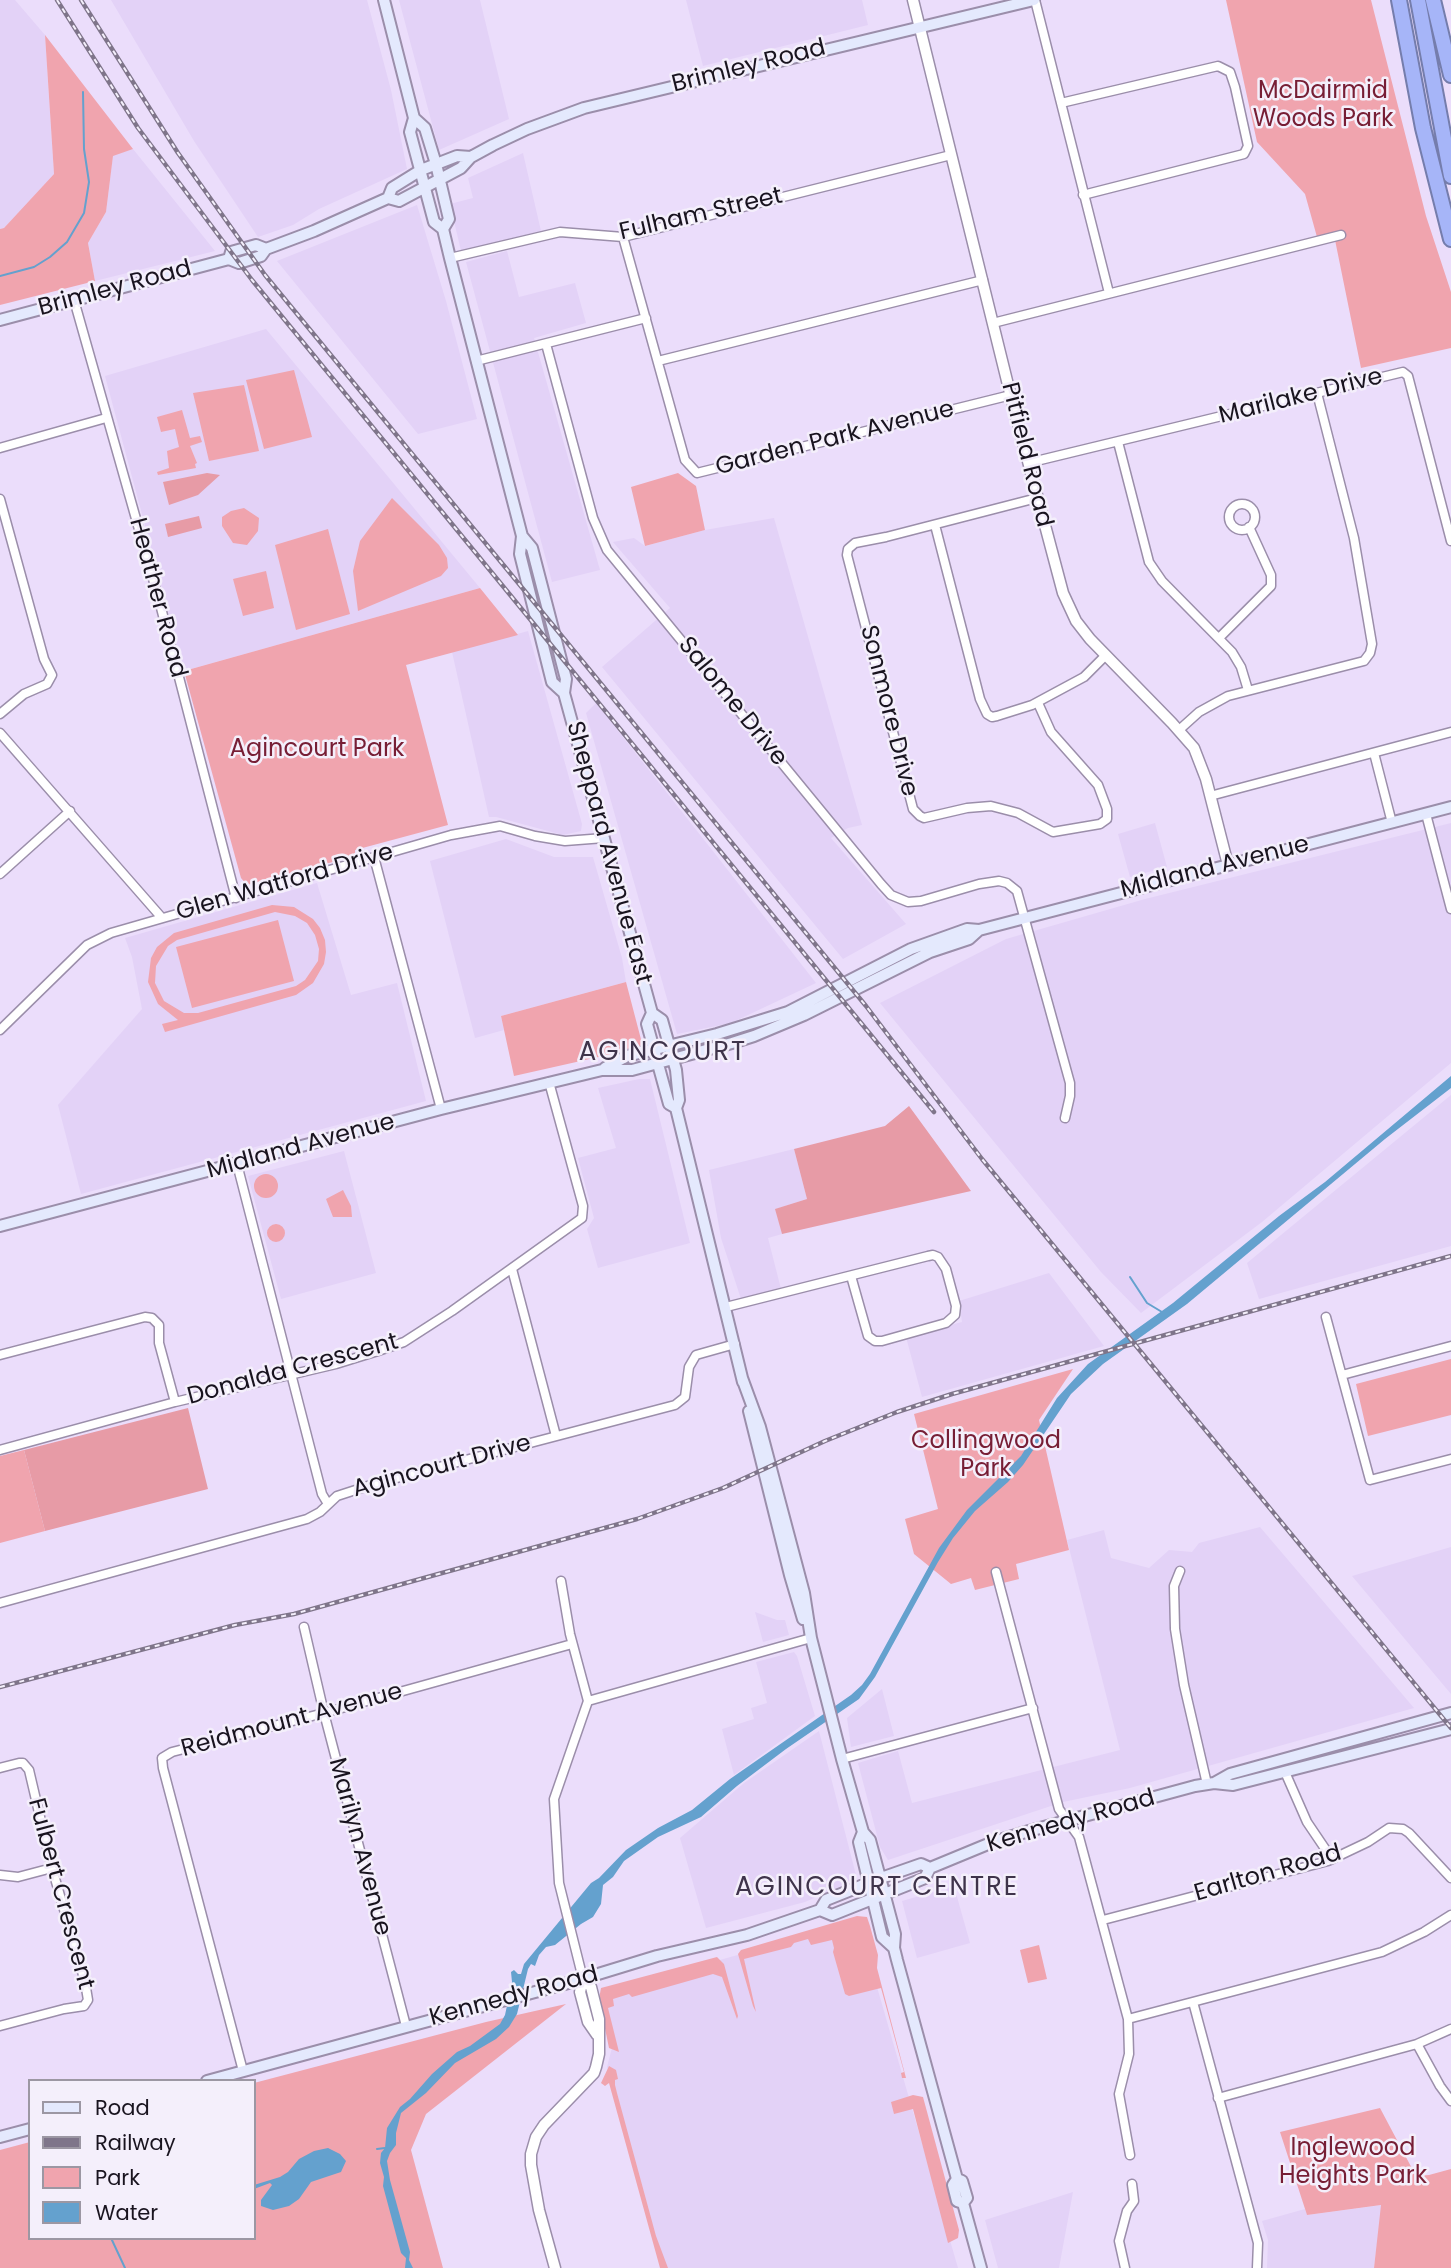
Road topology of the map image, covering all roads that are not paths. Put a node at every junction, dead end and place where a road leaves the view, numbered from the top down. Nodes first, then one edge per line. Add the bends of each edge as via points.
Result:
1 (384, 0) edge
2 (913, 0) edge
3 (1035, 0) edge
4 (1399, 0) edge
5 (1418, 0) edge
6 (1433, 0) edge
7 (920, 26) junction
8 (1451, 75) edge
9 (1061, 103) junction
10 (414, 118) junction
11 (951, 155) junction
12 (471, 157) junction
13 (436, 164) junction
14 (421, 170) junction
15 (1451, 176) edge
16 (439, 178) junction
17 (425, 186) junction
18 (1083, 195) junction
19 (388, 198) junction
20 (443, 229) junction
21 (1341, 236) dead end
22 (623, 237) junction
23 (1451, 239) edge
24 (450, 258) junction
25 (983, 280) junction
26 (1109, 293) junction
27 (74, 300) junction
28 (646, 318) junction
29 (0, 320) edge
30 (993, 323) junction
31 (546, 344) junction
32 (476, 361) junction
33 (658, 361) junction
34 (1317, 393) junction
35 (1011, 395) junction
36 (106, 418) junction
37 (1118, 442) junction
38 (0, 448) edge
39 (1028, 463) junction
40 (1037, 498) junction
41 (0, 499) edge
42 (935, 525) junction
43 (1249, 527) dead end
44 (1451, 541) edge
45 (1219, 638) junction
46 (1105, 656) junction
47 (1248, 690) junction
48 (1038, 702) junction
49 (0, 714) edge
50 (1180, 730) junction
51 (1451, 732) edge
52 (0, 733) edge
53 (1374, 753) junction
54 (1210, 796) junction
55 (1451, 807) edge
56 (69, 811) junction
57 (1426, 814) junction
58 (1392, 823) junction
59 (604, 838) junction
60 (374, 857) junction
61 (1228, 865) junction
62 (0, 874) edge
63 (236, 898) junction
64 (1451, 909) edge
65 (162, 918) junction
66 (1025, 918) junction
67 (979, 930) junction
68 (652, 1013) junction
69 (0, 1030) edge
70 (669, 1044) junction
71 (654, 1048) junction
72 (673, 1059) junction
73 (658, 1063) junction
74 (602, 1070) junction
75 (549, 1082) junction
76 (676, 1108) junction
77 (441, 1109) junction
78 (1065, 1118) dead end
79 (237, 1164) junction
80 (0, 1226) edge
81 (512, 1269) junction
82 (851, 1276) junction
83 (726, 1307) junction
84 (1326, 1317) dead end
85 (735, 1344) junction
86 (1451, 1346) edge
87 (0, 1355) edge
88 (292, 1374) junction
89 (1342, 1376) junction
90 (175, 1402) junction
91 (556, 1436) junction
92 (0, 1450) edge
93 (1451, 1459) edge
94 (328, 1504) junction
95 (1180, 1571) dead end
96 (996, 1572) dead end
97 (561, 1581) dead end
98 (0, 1603) edge
99 (304, 1627) dead end
100 (811, 1638) junction
101 (572, 1644) junction
102 (588, 1701) junction
103 (1033, 1708) junction
104 (324, 1713) junction
105 (1451, 1713) edge
106 (1451, 1728) edge
107 (842, 1759) junction
108 (0, 1768) edge
109 (1284, 1772) junction
110 (1211, 1783) junction
111 (1068, 1821) junction
112 (863, 1832) junction
113 (1332, 1859) junction
114 (52, 1868) junction
115 (930, 1868) junction
116 (0, 1875) edge
117 (881, 1878) junction
118 (1451, 1878) edge
119 (869, 1883) junction
120 (885, 1894) junction
121 (873, 1899) junction
122 (820, 1910) junction
123 (1451, 1915) edge
124 (1103, 1920) junction
125 (894, 1948) junction
126 (583, 1979) junction
127 (1193, 2002) junction
128 (1128, 2019) junction
129 (0, 2026) edge
130 (406, 2026) junction
131 (1451, 2029) edge
132 (1417, 2044) junction
133 (243, 2071) junction
134 (214, 2079) edge
135 (1219, 2098) junction
136 (1451, 2101) edge
137 (28, 2130) edge
138 (0, 2137) edge
139 (1130, 2155) dead end
140 (1132, 2184) dead end
141 (555, 2268) edge
142 (981, 2268) edge
143 (1125, 2268) edge
144 (1257, 2268) edge

1 - 10 main road, Sheppard Avenue East
2 - 7 street, Pitfield Road
3 - 7 main road, Brimley Road
3 - 9 street
4 - 23 highway via 1423,128
5 - 15 highway
6 - 8 highway
7 - 11 street, Pitfield Road
7 - 12 main road, Brimley Road via 584,107
9 - 18 street
9 - 18 street via 1218,66 1230,72 1235,87 1248,146 1244,154
10 - 13 main road, Sheppard Avenue East via 425,128
10 - 14 main road, Sheppard Avenue East via 410,132
11 - 22 street, Fulham Street
11 - 25 street, Pitfield Road
12 - 13 main road, Brimley Road via 457,156
12 - 16 main road, Brimley Road via 461,168
13 - 14 main road, Brimley Road
13 - 16 main road, Sheppard Avenue East
14 - 17 main road, Sheppard Avenue East
14 - 19 main road, Brimley Road via 392,188
16 - 17 main road, Brimley Road
16 - 20 main road, Sheppard Avenue East via 449,219
17 - 19 main road, Brimley Road via 399,201
17 - 20 main road, Sheppard Avenue East via 434,222
18 - 26 street
19 - 27 main road, Brimley Road via 266,249 261,256 239,263 229,259
20 - 24 main road, Sheppard Avenue East
21 - 26 street
22 - 24 street, Fulham Street via 560,232
22 - 28 street, Garden Park Avenue
24 - 32 main road, Sheppard Avenue East
25 - 30 street, Pitfield Road
25 - 33 street
26 - 30 street
27 - 29 main road, Brimley Road
27 - 36 street, Heather Road
28 - 31 street
28 - 33 street, Garden Park Avenue
30 - 35 street, Pitfield Road
31 - 32 street
31 - 66 street, Salome Drive via 593,519 607,550 881,884 891,895 908,902 1003,881 1019,894
32 - 59 main road, Sheppard Avenue East via 522,536 532,548 566,679 564,693
33 - 35 street, Garden Park Avenue via 685,460 697,473
34 - 37 street, Marilake Drive
34 - 44 street, Marilake Drive via 1397,373 1408,376
34 - 47 street via 1354,538 1372,649 1364,662
35 - 39 street, Pitfield Road
36 - 38 street
36 - 63 street, Heather Road via 159,600
37 - 39 street, Marilake Drive
37 - 45 street via 1149,562
39 - 40 street, Pitfield Road
40 - 42 street, Sonmore Drive
40 - 46 street, Pitfield Road via 1063,593 1083,631
41 - 49 street via 52,675 47,684 24,694
42 - 48 street via 983,709 992,717
42 - 48 street, Sonmore Drive via 855,543 848,549 913,809 924,818 976,806 1001,807 1053,832 1107,819 1098,785 1051,732
43 - 45 street via 1271,575 1271,586
45 - 47 street via 1236,659
46 - 48 street via 1084,677
46 - 50 street, Pitfield Road
47 - 50 street via 1213,703
50 - 54 street, Pitfield Road via 1198,757
51 - 53 street
52 - 56 street
53 - 54 street
53 - 58 street
54 - 61 street, Pitfield Road
55 - 57 main road, Midland Avenue
56 - 62 street
56 - 65 street
57 - 58 main road, Midland Avenue
57 - 64 street
58 - 61 main road, Midland Avenue
59 - 60 street, Glen Watford Drive via 565,841 500,826
59 - 68 main road, Sheppard Avenue East
60 - 63 street, Glen Watford Drive
60 - 77 street
61 - 66 main road, Midland Avenue
63 - 65 street, Glen Watford Drive
65 - 69 street, Glen Watford Drive via 87,945
66 - 67 main road, Midland Avenue
66 - 78 street via 1070,1083
67 - 70 main road, Midland Avenue via 967,929 911,950 762,1022
67 - 72 main road, Midland Avenue via 969,939 930,952 754,1037
68 - 70 main road, Sheppard Avenue East via 662,1020
68 - 71 main road, Sheppard Avenue East via 647,1024
70 - 71 main road, Midland Avenue
70 - 72 main road, Sheppard Avenue East
71 - 73 main road, Sheppard Avenue East
71 - 74 main road, Midland Avenue
72 - 73 main road, Midland Avenue
72 - 76 main road, Sheppard Avenue East via 680,1100
73 - 74 main road, Midland Avenue via 632,1070
73 - 76 main road, Sheppard Avenue East via 668,1104
74 - 75 main road, Midland Avenue
75 - 77 main road, Midland Avenue
75 - 81 street, Donalda Crescent via 583,1214
76 - 83 main road, Sheppard Avenue East
77 - 79 main road, Midland Avenue
79 - 80 main road, Midland Avenue
79 - 88 street
81 - 88 street, Donalda Crescent via 404,1342
81 - 91 street
82 - 82 street via 868,1336 876,1341 954,1318 956,1306 939,1256
82 - 83 street
83 - 85 main road, Sheppard Avenue East
84 - 89 street
85 - 91 street, Agincourt Drive via 696,1355 689,1367 685,1397 675,1405
85 - 100 main road, Sheppard Avenue East via 786,1562
86 - 89 street
87 - 90 street via 152,1318 159,1325 159,1343
88 - 90 street, Donalda Crescent
88 - 94 street
89 - 93 street via 1370,1480
90 - 92 street, Donalda Crescent
91 - 94 street, Agincourt Drive via 374,1483 337,1496
94 - 98 street, Agincourt Drive via 307,1519
95 - 110 street via 1174,1586 1175,1629 1184,1685
96 - 103 street
97 - 101 street
99 - 104 street, Marilyn Avenue
100 - 102 street
100 - 107 main road, Sheppard Avenue East
101 - 102 street
101 - 104 street, Reidmount Avenue
102 - 126 street via 554,1799 559,1883
103 - 107 street
103 - 111 street via 1058,1808
104 - 130 street, Marilyn Avenue
104 - 133 street, Reidmount Avenue via 162,1758
105 - 110 main road, Kennedy Road via 1230,1773
106 - 109 main road, Kennedy Road
107 - 112 main road, Sheppard Avenue East
108 - 114 street, Fulbert Crescent via 23,1763 29,1770
109 - 110 main road, Kennedy Road via 1233,1785
109 - 113 street via 1307,1822
110 - 111 main road, Kennedy Road
111 - 115 main road, Kennedy Road via 993,1842
111 - 124 street via 1079,1835
112 - 117 main road, Sheppard Avenue East via 870,1840
112 - 119 main road, Sheppard Avenue East via 859,1842
113 - 118 street, Earlton Road via 1395,1828 1409,1832
113 - 124 street, Earlton Road
114 - 116 street via 18,1877
114 - 129 street, Fulbert Crescent via 88,2000 84,2006
115 - 117 main road, Kennedy Road via 922,1864
115 - 120 main road, Kennedy Road via 925,1878
117 - 119 main road, Kennedy Road
117 - 120 main road, Sheppard Avenue East
119 - 121 main road, Sheppard Avenue East
119 - 122 main road, Kennedy Road via 826,1900
120 - 121 main road, Kennedy Road
120 - 125 main road, Sheppard Avenue East
121 - 122 main road, Kennedy Road via 832,1915
121 - 125 main road, Sheppard Avenue East via 882,1937
122 - 126 main road, Kennedy Road via 747,1935
123 - 127 street via 1390,1949
124 - 128 street
125 - 142 main road, Sheppard Avenue East via 957,2179 953,2185 957,2201 963,2203
126 - 130 main road, Kennedy Road
126 - 141 street via 580,1992 588,2022 597,2035 594,2073 544,2125 531,2154 539,2210
127 - 128 street
127 - 135 street
128 - 139 street via 1129,2054 1119,2094
130 - 133 main road, Kennedy Road
131 - 132 street
132 - 135 street
132 - 136 street
133 - 134 main road, Kennedy Road
135 - 144 street via 1258,2243
137 - 138 main road
140 - 143 street via 1134,2201 1119,2241

